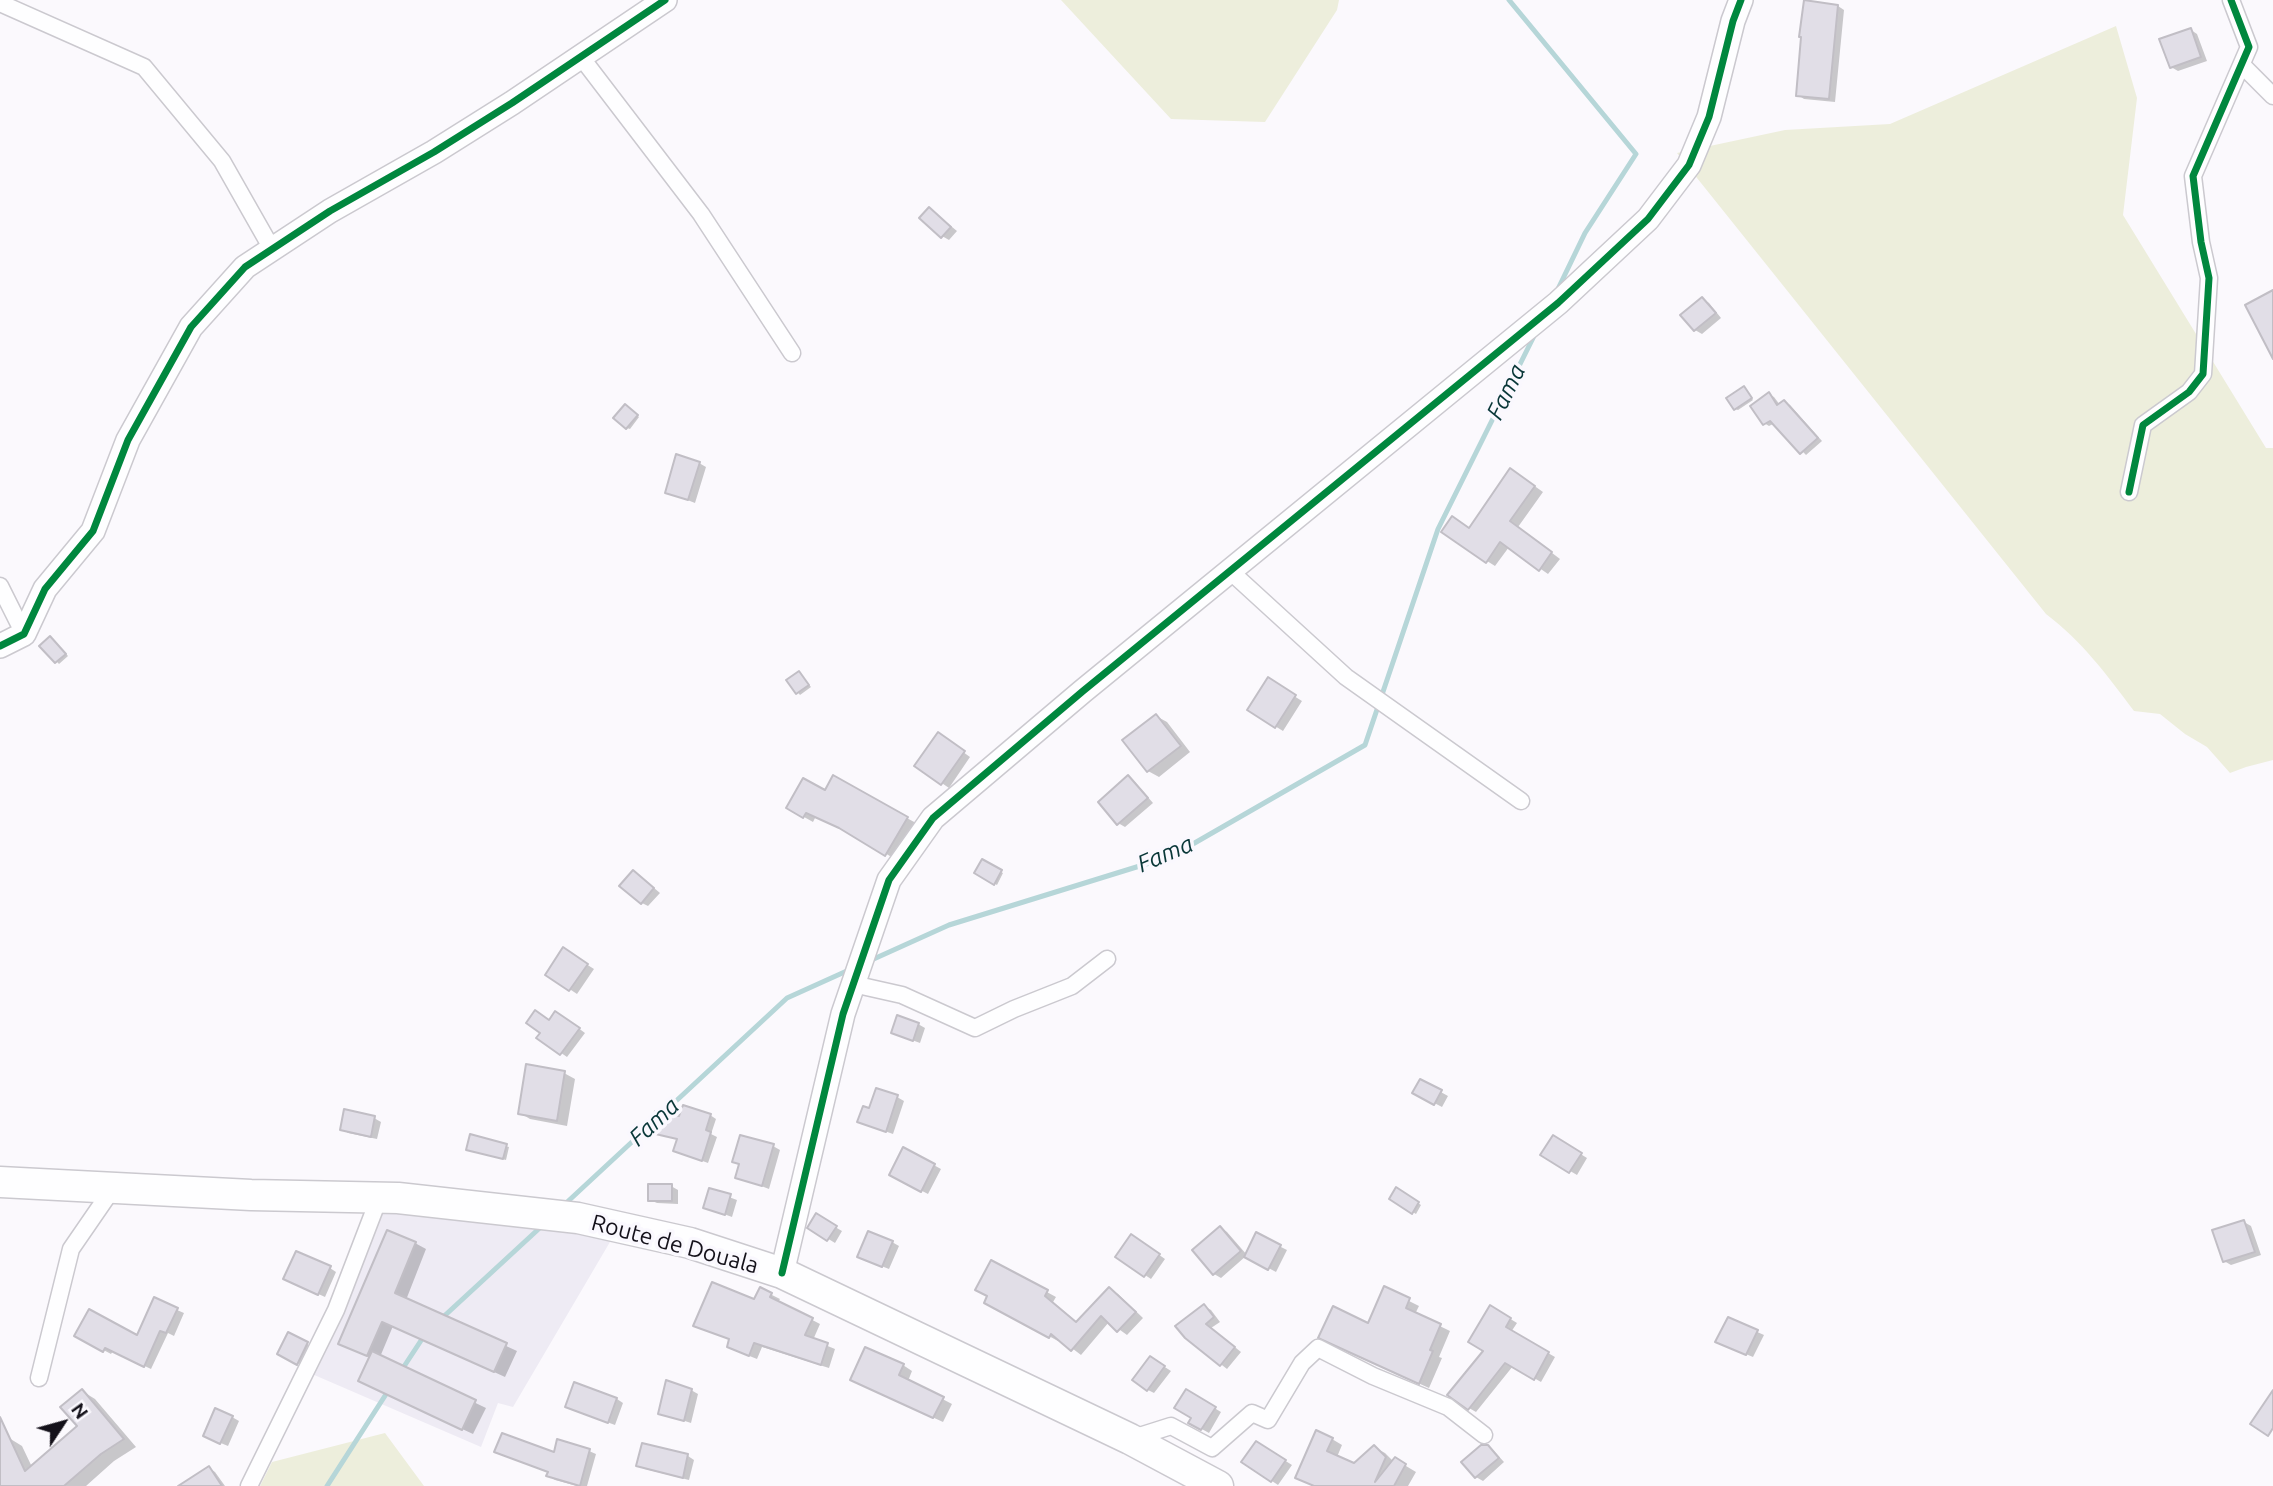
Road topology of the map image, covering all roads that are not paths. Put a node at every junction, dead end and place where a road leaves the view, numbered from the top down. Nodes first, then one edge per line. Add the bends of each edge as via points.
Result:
1 (665, 0) edge
2 (1741, 0) edge
3 (2231, 0) edge
4 (0, 3) edge
5 (581, 57) junction
6 (2242, 65) junction
7 (2273, 96) edge
8 (272, 249) junction
9 (792, 353) dead end
10 (2129, 492) dead end
11 (1230, 571) junction
12 (0, 586) edge
13 (24, 634) junction
14 (0, 646) edge
15 (1521, 801) dead end
16 (1107, 959) dead end
17 (853, 984) junction
18 (0, 1182) edge
19 (113, 1188) junction
20 (379, 1198) junction
21 (782, 1273) junction
22 (39, 1378) dead end
23 (1484, 1435) dead end
24 (1130, 1439) junction
25 (250, 1486) edge
26 (1218, 1486) edge

1 - 5 street
2 - 11 street via 1709,117 1689,166 1647,219 1558,303
3 - 6 street via 2249,47
4 - 8 street via 144,67 222,161
5 - 8 street
5 - 9 street via 701,214
6 - 7 street
6 - 10 street via 2193,176 2209,278 2203,374 2189,392 2143,425
8 - 13 street via 245,267 191,327 128,440 93,531 45,589
11 - 15 street via 1346,677
11 - 17 street via 933,818 889,880
12 - 13 street
13 - 14 street
16 - 17 street via 1072,986 975,1028 902,995
17 - 21 street
18 - 19 highway, Route de Douala
19 - 20 highway, Route de Douala
19 - 22 street via 71,1249
20 - 21 highway, Route de Douala via 578,1218 690,1243
20 - 25 street via 336,1310
21 - 24 highway, Route de Douala
23 - 24 street via 1448,1407 1318,1348 1302,1363 1268,1420 1252,1413 1212,1448 1171,1426
24 - 26 highway, Route de Douala

